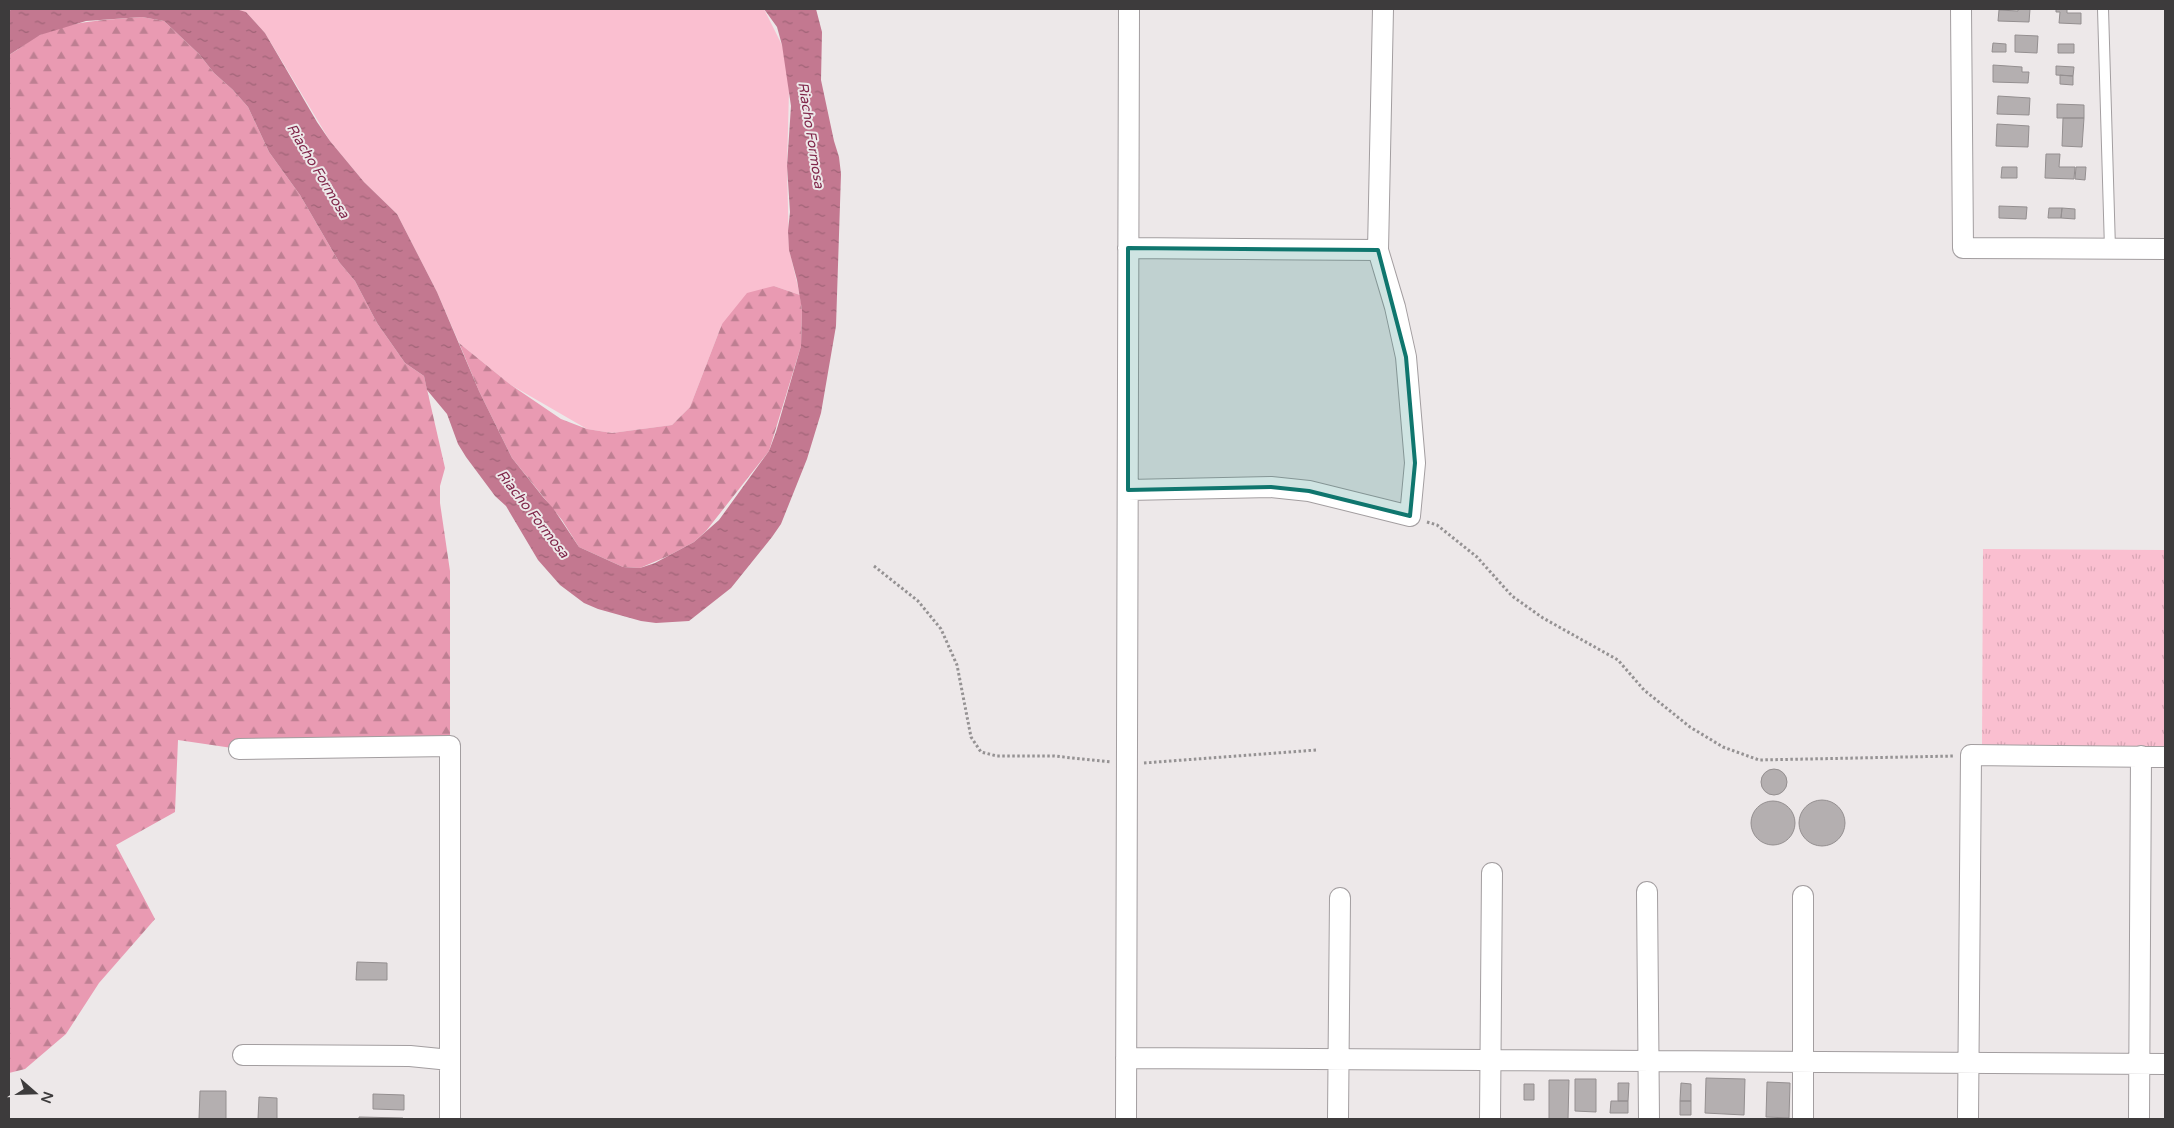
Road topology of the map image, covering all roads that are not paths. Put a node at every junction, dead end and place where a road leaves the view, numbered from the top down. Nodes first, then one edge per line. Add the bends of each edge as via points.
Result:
1 (1129, 9) edge
2 (1383, 9) edge
3 (1961, 9) edge
4 (2103, 9) edge
5 (1128, 248) junction
6 (2110, 249) junction
7 (2165, 249) edge
8 (1378, 250) junction
9 (1128, 490) junction
10 (239, 749) dead end
11 (2140, 756) junction
12 (2165, 757) edge
13 (1492, 873) dead end
14 (1647, 892) dead end
15 (1803, 896) dead end
16 (1340, 898) dead end
17 (243, 1055) dead end
18 (1126, 1058) junction
19 (1338, 1059) junction
20 (450, 1060) junction
21 (1491, 1060) junction
22 (1649, 1061) junction
23 (1803, 1062) junction
24 (1968, 1063) junction
25 (2140, 1064) junction
26 (2165, 1064) edge
27 (450, 1119) edge
28 (1126, 1119) edge
29 (1338, 1119) edge
30 (1490, 1119) edge
31 (1649, 1119) edge
32 (1803, 1119) edge
33 (1968, 1119) edge
34 (2139, 1119) edge

1 - 5 street
2 - 8 street
3 - 6 street via 1964,248
4 - 6 lane
5 - 8 street
5 - 9 street
6 - 7 street
8 - 9 street via 1406,358 1414,463 1410,516 1309,492 1271,487
9 - 18 street
10 - 20 street via 450,746
11 - 12 street
11 - 24 street via 1971,755
11 - 25 street
13 - 21 street
14 - 22 street
15 - 23 street
16 - 19 street
17 - 20 street via 410,1056
18 - 19 street
18 - 28 street
19 - 21 street
19 - 29 street
20 - 27 street
21 - 22 street
21 - 30 street
22 - 23 street
22 - 31 street
23 - 24 street
23 - 32 street
24 - 25 street
24 - 33 street
25 - 26 street
25 - 34 street

